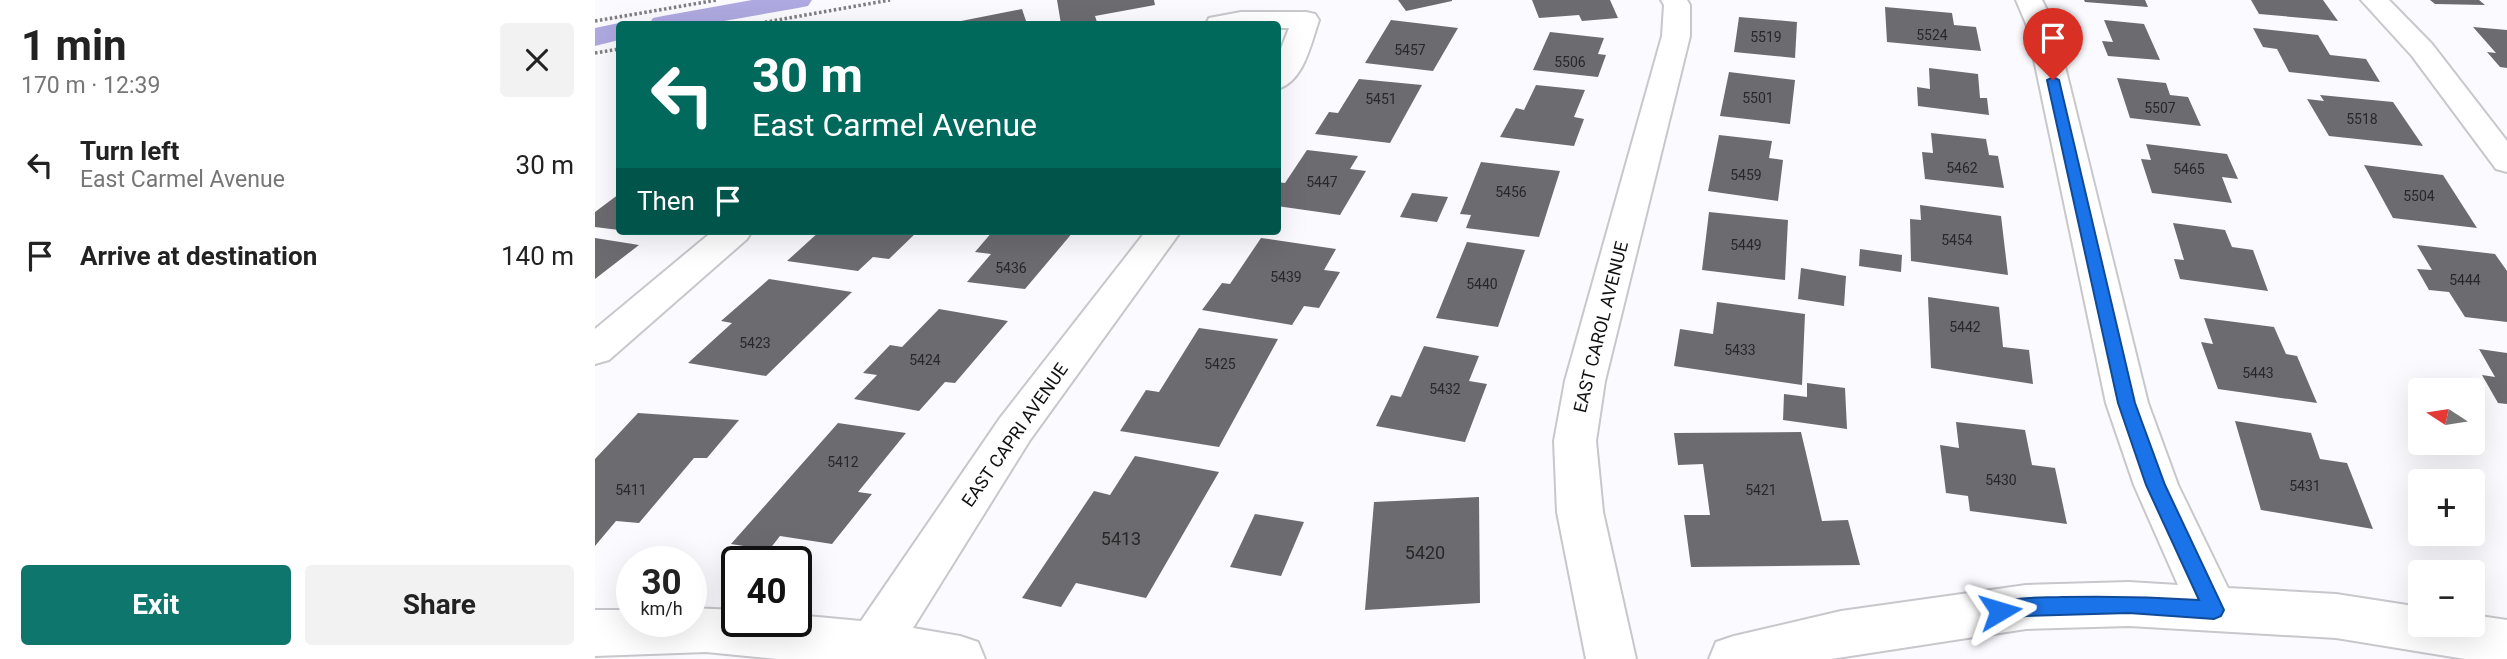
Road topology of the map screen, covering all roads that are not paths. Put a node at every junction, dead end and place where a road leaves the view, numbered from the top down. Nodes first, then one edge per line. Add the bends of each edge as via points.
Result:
1 (1674, 0) edge
2 (2029, 0) edge
3 (2374, 0) edge
4 (1236, 21) edge
5 (1281, 75) edge
6 (2507, 162) edge
7 (730, 235) edge
8 (1161, 235) edge
9 (595, 350) edge
10 (2214, 610) junction
11 (595, 633) edge
12 (2507, 643) edge
13 (874, 645) junction
14 (1846, 646) edge
15 (960, 659) edge
16 (1611, 659) edge
17 (1734, 659) edge

1 - 16 street, EAST CAROL AVENUE via 1676,36 1585,381 1575,441 1580,512
2 - 10 street via 2041,26 2127,403 2155,485
3 - 6 street via 2422,50
4 - 5 street via 1306,20 1290,64
7 - 9 street
8 - 13 street, EAST CAPRI AVENUE via 1015,429
10 - 12 street via 2336,616
10 - 14 street via 2129,604 2026,607
11 - 13 street via 706,630
13 - 15 street
14 - 17 street

